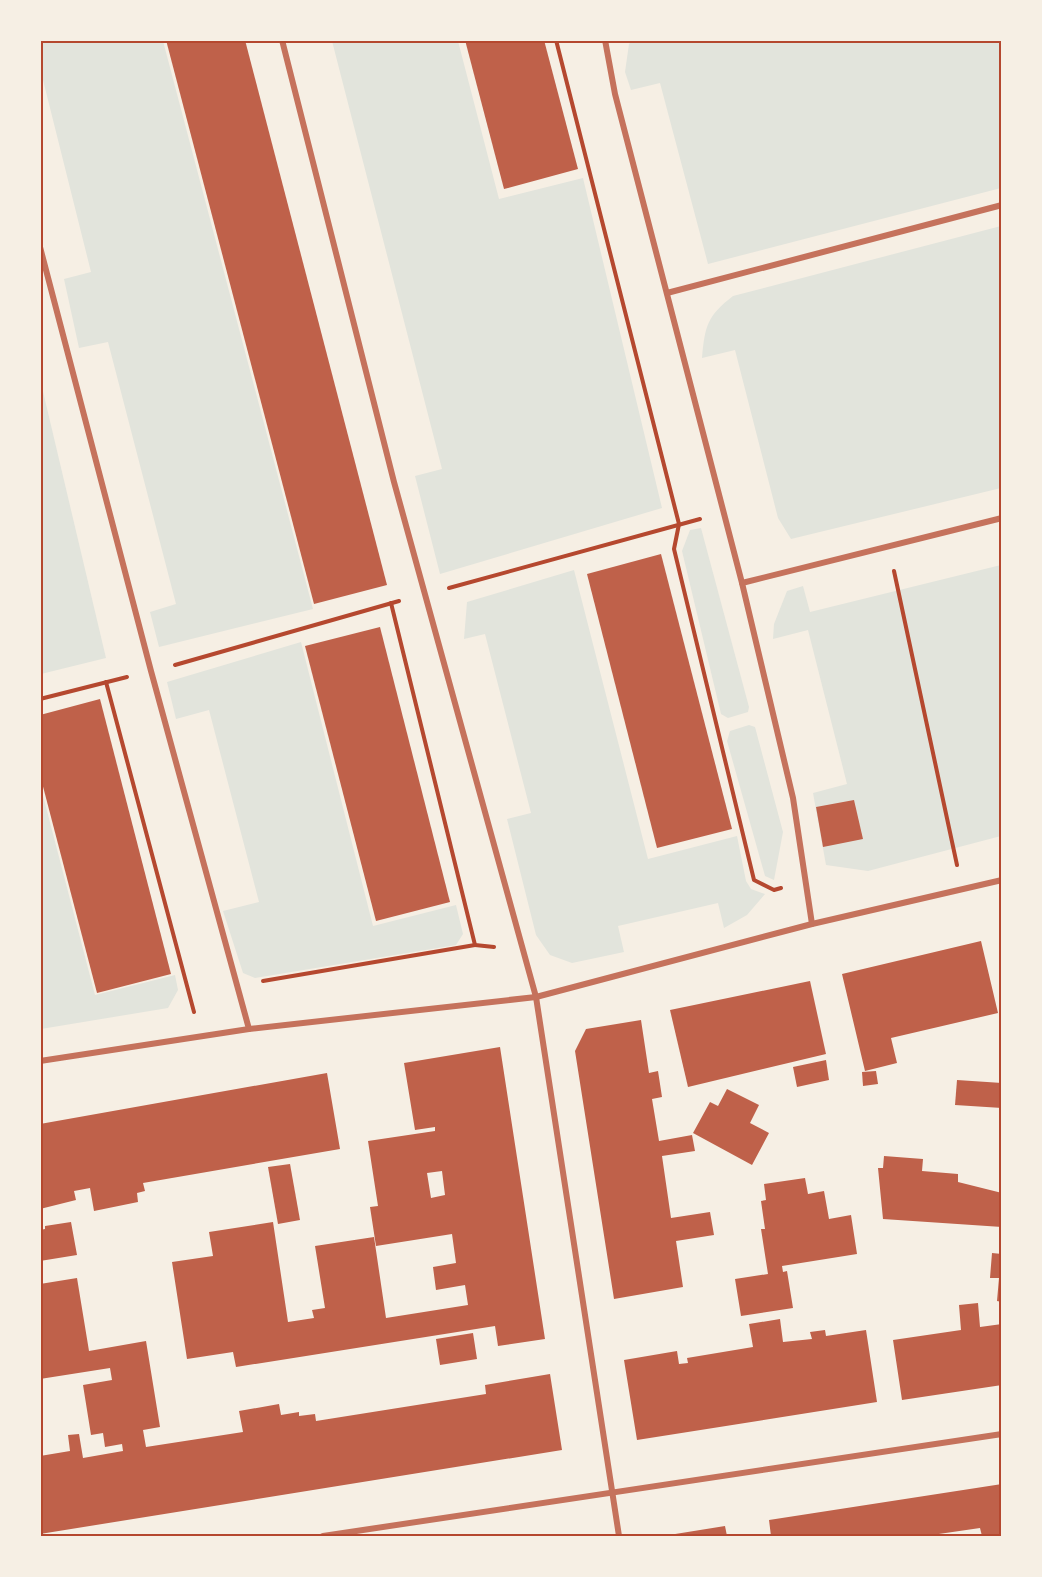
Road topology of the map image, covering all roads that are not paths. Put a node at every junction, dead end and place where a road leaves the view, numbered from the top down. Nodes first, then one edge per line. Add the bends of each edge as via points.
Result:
1 (282, 40) edge
2 (605, 40) edge
3 (1002, 206) edge
4 (40, 247) edge
5 (667, 292) junction
6 (1002, 518) edge
7 (742, 583) junction
8 (1002, 880) edge
9 (812, 924) junction
10 (536, 997) junction
11 (249, 1029) junction
12 (40, 1060) edge
13 (1002, 1434) edge
14 (613, 1494) junction
15 (323, 1536) edge
16 (619, 1536) edge

1 - 10 street via 424,595
2 - 5 street via 615,94
3 - 5 street
4 - 11 street
5 - 7 street
6 - 7 street
7 - 9 street via 793,798
8 - 9 street
9 - 10 street
10 - 11 street
10 - 14 street
11 - 12 street
13 - 14 street
14 - 15 street
14 - 16 street

